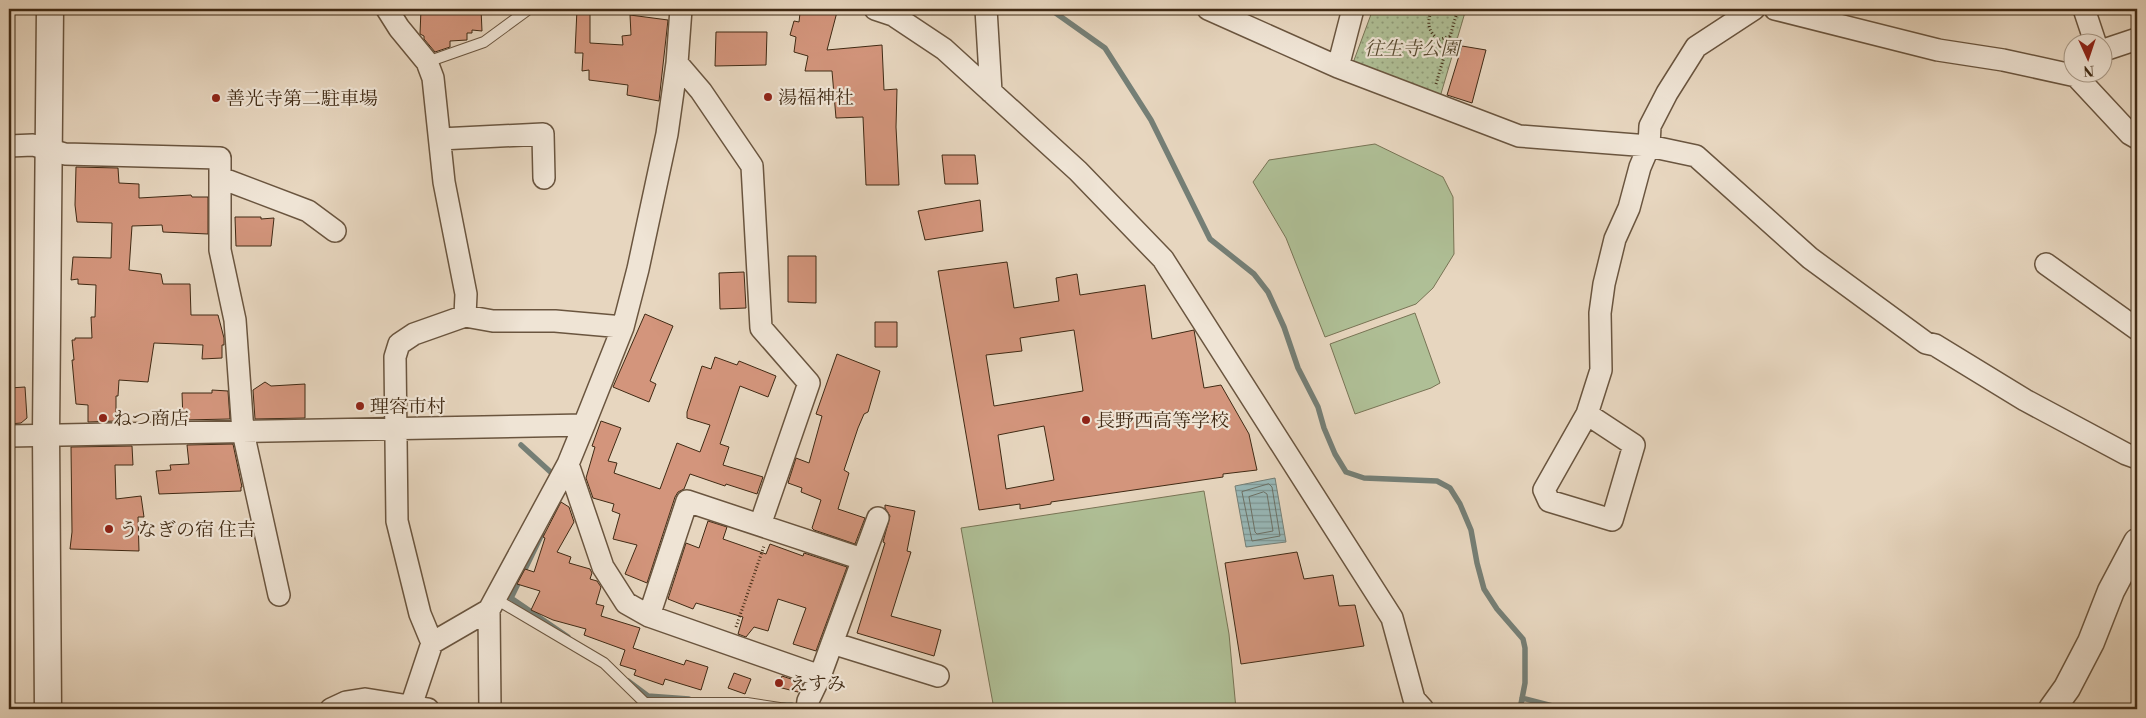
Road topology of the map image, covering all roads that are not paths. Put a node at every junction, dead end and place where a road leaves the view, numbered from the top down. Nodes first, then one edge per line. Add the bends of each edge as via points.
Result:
1 (50, 9) edge
2 (387, 9) edge
3 (529, 9) edge
4 (682, 9) edge
5 (875, 9) edge
6 (986, 9) edge
7 (1208, 9) edge
8 (1353, 9) edge
9 (1754, 9) edge
10 (1775, 9) edge
11 (2084, 9) edge
12 (2092, 32) edge
13 (2137, 39) edge
14 (2114, 47) edge
15 (427, 62) junction
16 (676, 64) junction
17 (1338, 67) junction
18 (991, 92) junction
19 (2137, 138) edge
20 (440, 139) junction
21 (9, 146) edge
22 (1649, 146) junction
23 (50, 150) junction
24 (221, 178) junction
25 (544, 178) dead end
26 (335, 231) dead end
27 (2046, 264) dead end
28 (465, 316) junction
29 (623, 327) junction
30 (2137, 329) edge
31 (1587, 414) junction
32 (584, 425) junction
33 (397, 430) junction
34 (243, 432) junction
35 (46, 434) junction
36 (9, 436) edge
37 (2137, 458) edge
38 (568, 464) junction
39 (878, 518) dead end
40 (765, 527) junction
41 (2137, 542) edge
42 (862, 559) junction
43 (279, 595) dead end
44 (491, 604) junction
45 (649, 616) junction
46 (432, 643) junction
47 (832, 643) junction
48 (820, 676) junction
49 (938, 676) dead end
50 (1418, 704) edge
51 (747, 706) edge
52 (417, 708) edge
53 (48, 709) edge
54 (331, 709) edge
55 (490, 709) edge
56 (786, 709) edge
57 (807, 709) edge
58 (2052, 709) edge

1 - 23 street
2 - 15 street
3 - 15 lane via 484,42
4 - 16 street
5 - 18 street via 893,15 944,50
6 - 18 street
7 - 17 street
8 - 17 street
9 - 22 street via 1696,48 1666,93 1650,126
10 - 19 street via 1938,50 2076,76
11 - 12 street
13 - 14 street
15 - 20 street
16 - 29 street via 656,189
16 - 40 street via 700,91 752,166 761,328 809,383
17 - 22 street via 1519,136
18 - 50 street via 1078,171 1163,258 1392,618
20 - 25 street via 543,134
20 - 28 street via 444,182 466,294
21 - 23 street via 33,144
22 - 31 street via 1610,259 1600,313 1601,370
22 - 37 street via 1696,156 1810,258 1926,342 2025,400
23 - 24 street via 65,154 220,158
23 - 35 street
24 - 26 street via 308,211
24 - 34 street via 220,250 235,320
27 - 30 street
28 - 29 street via 493,321
28 - 33 street via 414,334 399,344 395,357
29 - 32 street
31 - 31 street via 1634,445 1612,520 1549,501 1544,490
32 - 33 street
32 - 38 street
33 - 34 street
33 - 46 street via 397,521 420,614
34 - 35 street
34 - 43 street
35 - 36 street
35 - 53 street
38 - 44 street
38 - 45 street via 603,567 626,602
39 - 42 street
40 - 42 street
40 - 45 street via 687,501
41 - 58 street via 2111,591 2092,642
42 - 47 street
44 - 46 street
44 - 51 lane via 604,663 645,703
44 - 55 street
45 - 48 street
46 - 52 street
47 - 48 street
47 - 49 street
48 - 57 street
51 - 56 lane
52 - 54 street via 365,699

